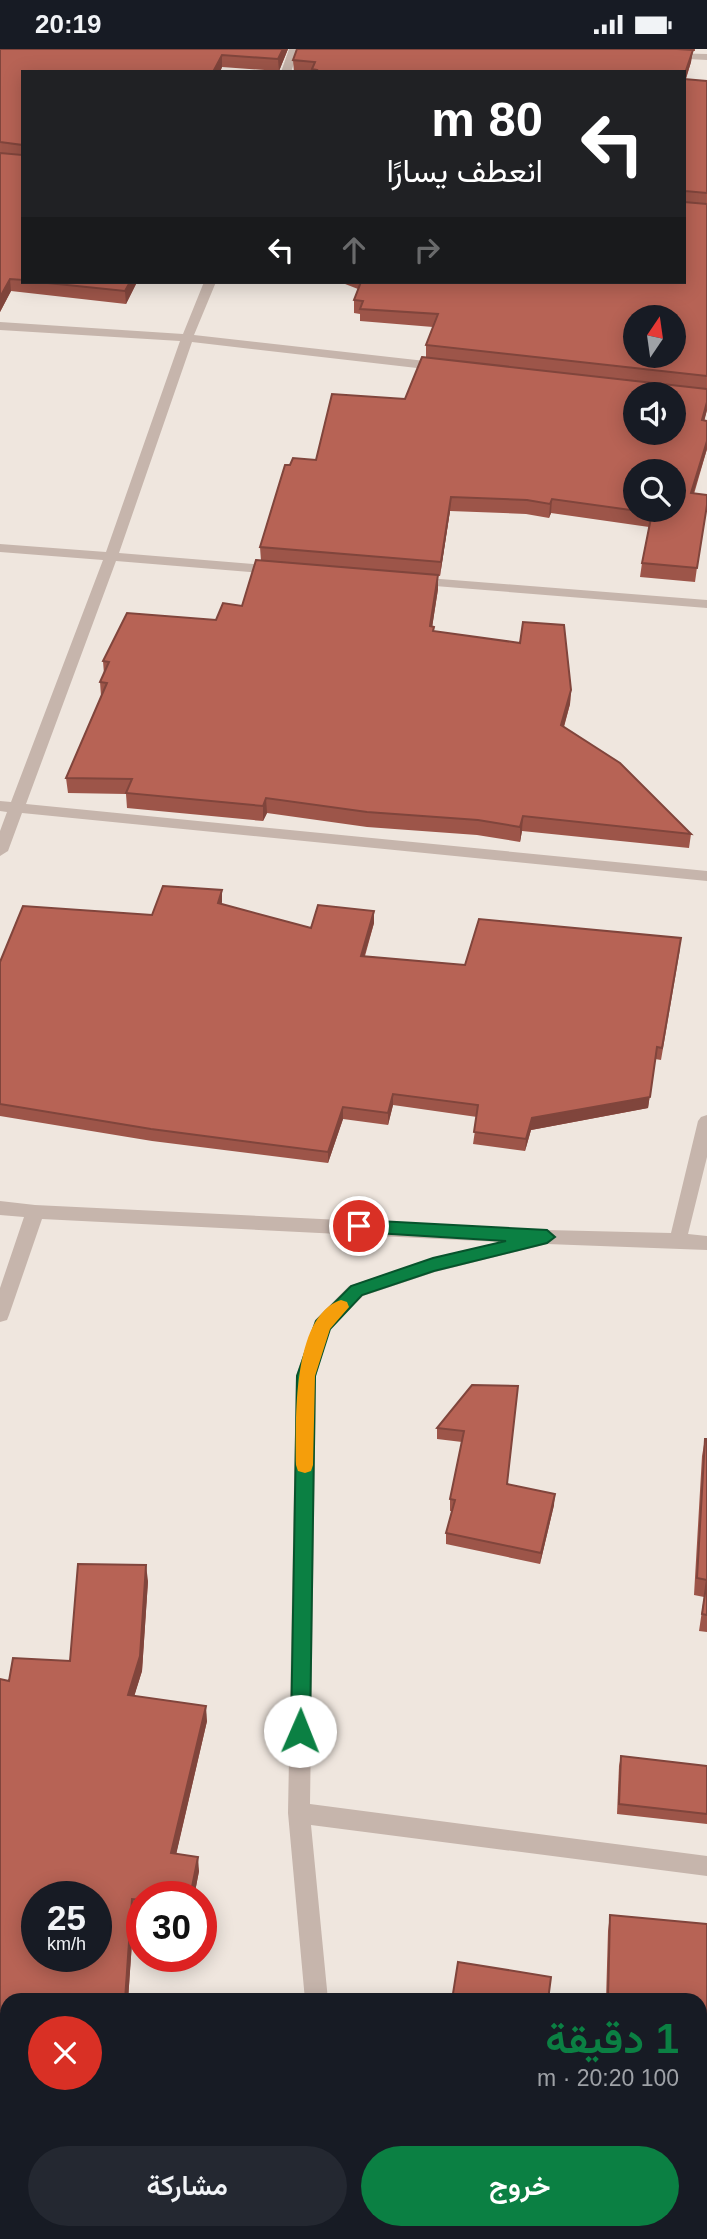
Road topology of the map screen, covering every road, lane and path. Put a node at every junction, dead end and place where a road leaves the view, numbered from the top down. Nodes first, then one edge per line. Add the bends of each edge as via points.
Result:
1 (294, 49) edge
2 (652, 54) edge
3 (707, 57) edge
4 (287, 70) edge
5 (209, 284) edge
6 (0, 326) edge
7 (187, 338) junction
8 (461, 369) edge
9 (0, 548) edge
10 (111, 557) junction
11 (291, 571) edge
12 (402, 580) edge
13 (707, 604) edge
14 (0, 806) edge
15 (17, 808) junction
16 (0, 851) edge
17 (707, 876) edge
18 (707, 1121) edge
19 (0, 1207) edge
20 (35, 1212) junction
21 (547, 1237) junction
22 (678, 1240) junction
23 (707, 1243) edge
24 (0, 1315) edge
25 (299, 1813) junction
26 (707, 1866) edge
27 (315, 1993) edge

1 - 4 street
2 - 3 street
5 - 7 street
6 - 7 street
7 - 8 street
7 - 10 street
9 - 10 street
10 - 11 street
10 - 15 street
12 - 13 street
14 - 15 street
15 - 16 street
15 - 17 street
18 - 22 street
19 - 20 street
20 - 21 street
20 - 24 street
21 - 22 street
21 - 25 street via 433,1265 356,1291 322,1325 306,1376
22 - 23 street
25 - 26 street
25 - 27 street

